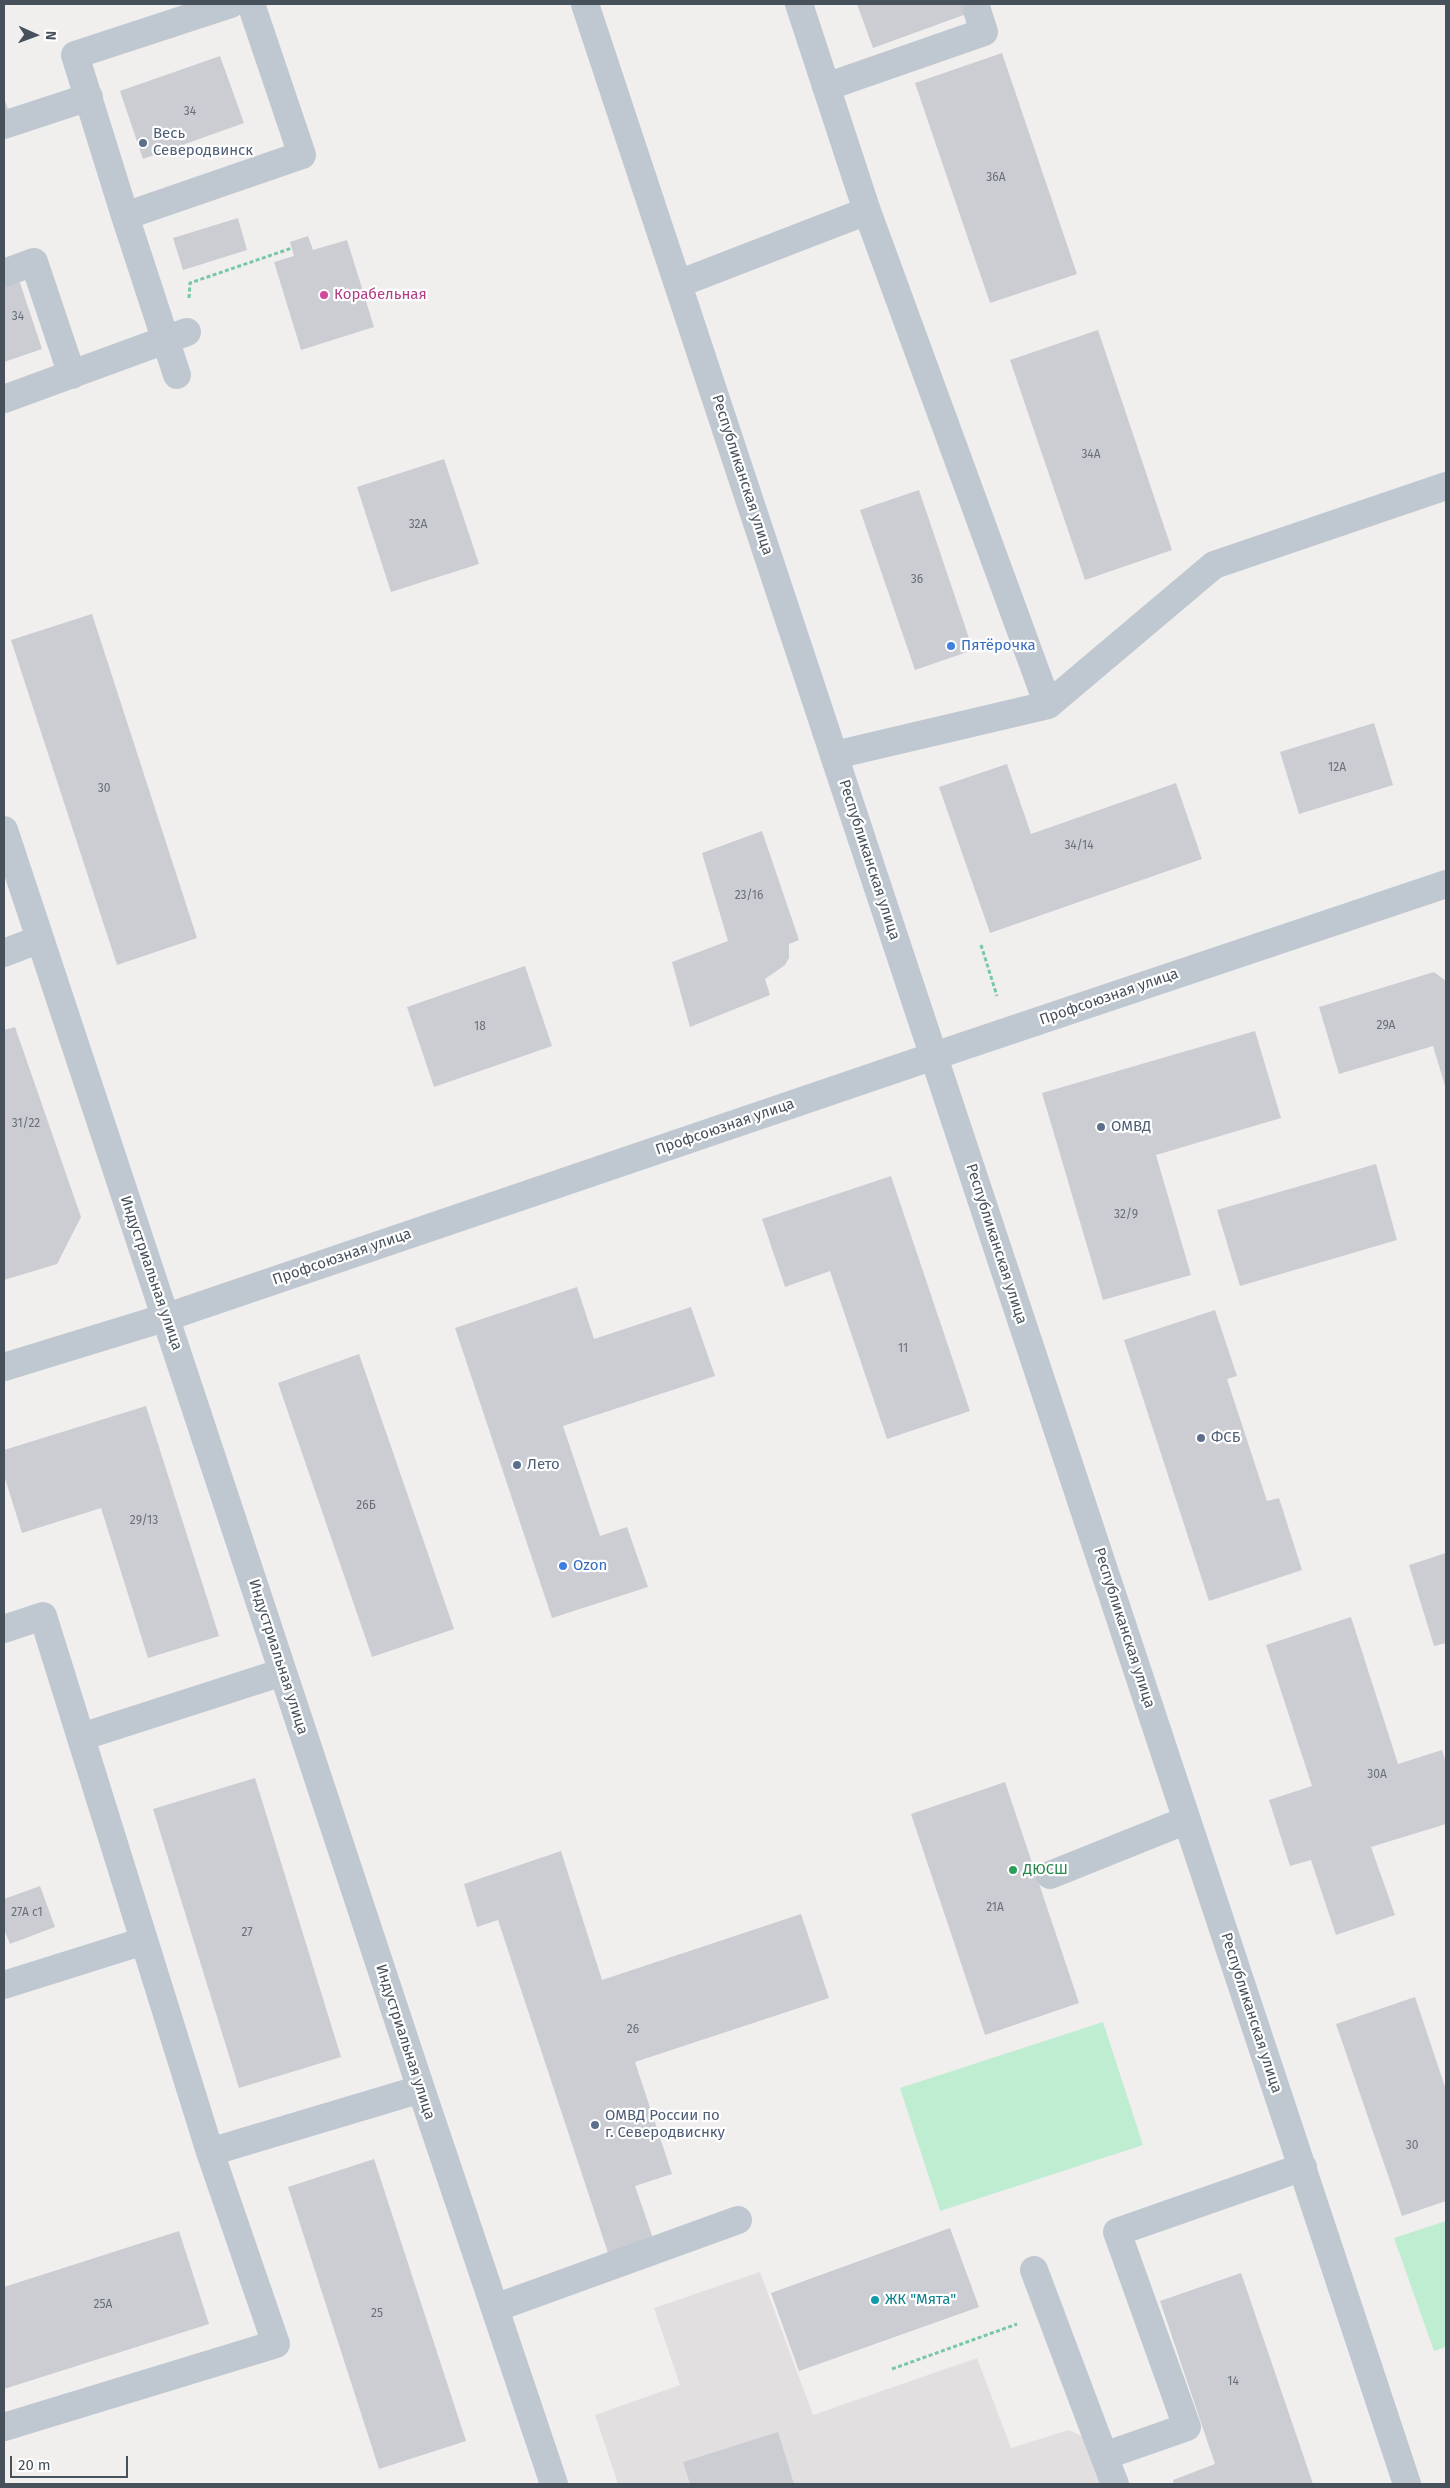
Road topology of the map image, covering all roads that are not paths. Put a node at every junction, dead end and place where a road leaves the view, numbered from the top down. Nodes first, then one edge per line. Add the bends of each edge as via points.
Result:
1 (231, 4) edge
2 (251, 4) edge
3 (585, 4) edge
4 (798, 4) edge
5 (977, 10) dead end
6 (826, 87) junction
7 (88, 97) junction
8 (4, 125) edge
9 (867, 211) junction
10 (125, 216) junction
11 (4, 273) edge
12 (678, 284) junction
13 (176, 336) junction
14 (72, 374) junction
15 (177, 375) dead end
16 (4, 399) edge
17 (1446, 486) edge
18 (1048, 705) junction
19 (834, 755) junction
20 (4, 830) edge
21 (1446, 884) edge
22 (40, 939) junction
23 (4, 953) edge
24 (934, 1056) junction
25 (166, 1317) junction
26 (4, 1367) edge
27 (4, 1629) edge
28 (283, 1672) junction
29 (81, 1737) junction
30 (1188, 1820) junction
31 (1050, 1875) dead end
32 (144, 1941) junction
33 (4, 1986) edge
34 (421, 2089) junction
35 (210, 2152) junction
36 (1302, 2168) junction
37 (738, 2220) dead end
38 (1034, 2270) dead end
39 (494, 2308) junction
40 (4, 2427) edge
41 (1104, 2456) junction
42 (554, 2484) edge
43 (1115, 2484) edge
44 (1407, 2484) edge

1 - 7 street via 75,55
2 - 10 street via 302,155
3 - 12 street, Республиканская улица
4 - 6 street
5 - 6 street via 984,32
6 - 9 street
7 - 8 street
7 - 10 street
9 - 12 street
9 - 18 street
10 - 13 street
11 - 14 street via 34,262
12 - 19 street, Республиканская улица
13 - 14 street
13 - 15 street
14 - 16 street
17 - 18 street via 1214,565
18 - 19 street
19 - 24 street, Республиканская улица
20 - 22 street, Индустриальная улица
21 - 24 street, Профсоюзная улица
22 - 23 street
22 - 25 street, Индустриальная улица
24 - 25 street, Профсоюзная улица
24 - 30 street, Республиканская улица
25 - 26 street, Профсоюзная улица
25 - 28 street, Индустриальная улица
27 - 29 street via 43,1616
28 - 29 street
28 - 34 street, Индустриальная улица
29 - 32 street
30 - 31 street
30 - 36 street, Республиканская улица
32 - 33 street
32 - 35 street
34 - 35 street
34 - 39 street, Индустриальная улица
35 - 40 street via 276,2344
36 - 41 street via 1117,2232 1187,2427
36 - 44 street, Республиканская улица
37 - 39 street
38 - 41 street
39 - 42 street, Индустриальная улица
41 - 43 street

